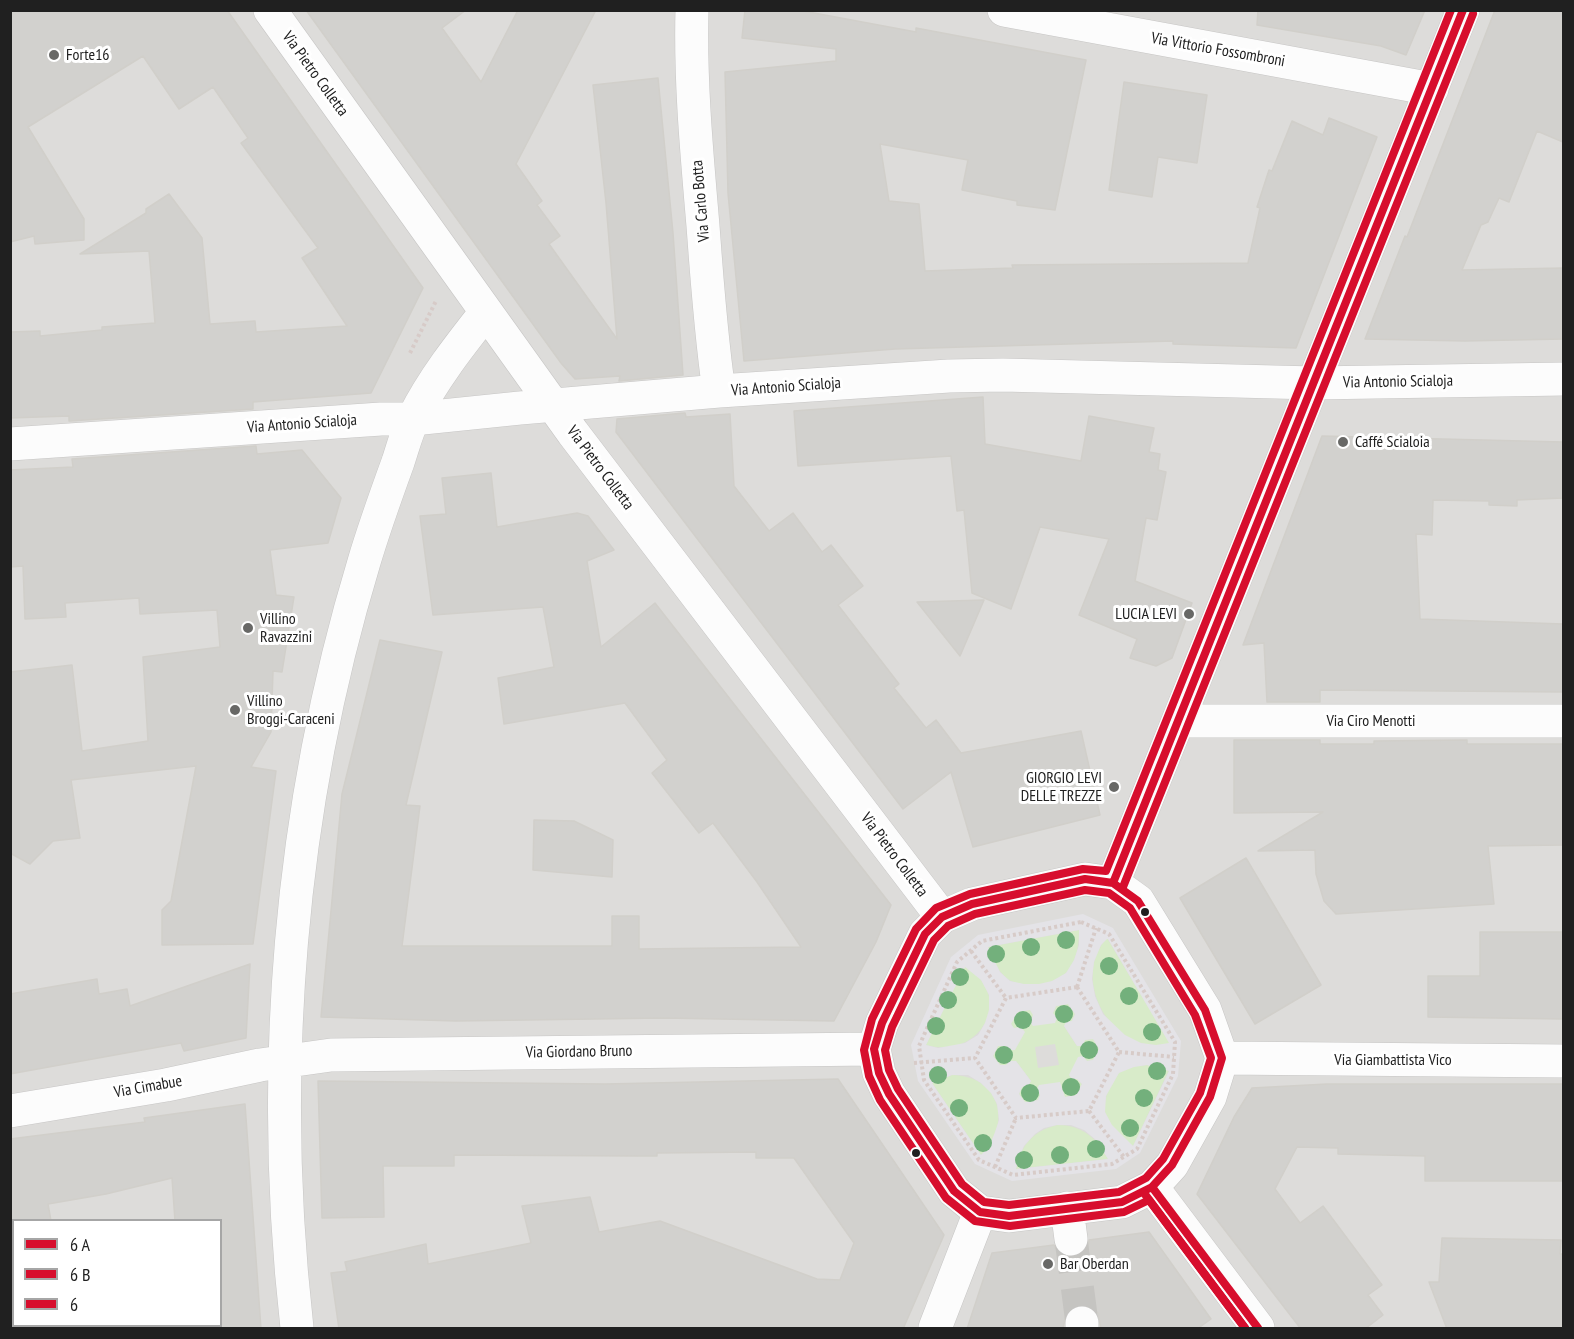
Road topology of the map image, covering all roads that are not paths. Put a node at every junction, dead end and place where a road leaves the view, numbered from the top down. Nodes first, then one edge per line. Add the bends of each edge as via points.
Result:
1 (270, 10) edge
2 (692, 10) edge
3 (1004, 10) edge
4 (1463, 10) edge
5 (1432, 89) junction
6 (486, 312) junction
7 (1563, 380) edge
8 (1314, 383) junction
9 (719, 391) junction
10 (553, 405) junction
11 (413, 420) junction
12 (10, 444) edge
13 (1178, 721) junction
14 (1563, 721) edge
15 (1113, 883) junction
16 (942, 917) junction
17 (874, 1049) junction
18 (1222, 1058) junction
19 (1563, 1061) edge
20 (286, 1062) junction
21 (10, 1111) edge
22 (1152, 1187) junction
23 (980, 1212) junction
24 (297, 1329) edge
25 (935, 1329) edge
26 (1258, 1329) edge

1 - 6 street, Via Pietro Colletta
2 - 9 street, Via Carlo Botta via 695,131
3 - 5 street, Via Vittorio Fossombroni
4 - 5 street
5 - 8 street
6 - 10 street, Via Pietro Colletta
6 - 11 street via 446,364
7 - 8 street, Via Antonio Scialoja
8 - 9 street, Via Antonio Scialoja via 1003,375
8 - 13 street
9 - 10 street, Via Antonio Scialoja
10 - 11 street, Via Antonio Scialoja
10 - 16 street, Via Pietro Colletta
11 - 12 street, Via Antonio Scialoja
11 - 20 street via 348,613 324,714 298,886
13 - 14 street, Via Ciro Menotti
13 - 15 street
15 - 16 street via 1085,879 972,904
15 - 18 street via 1138,901 1205,1010
16 - 17 street via 925,934 882,1023
17 - 20 street, Via Giordano Bruno via 331,1055
17 - 23 street via 889,1094 954,1191
18 - 19 street, Via Giambattista Vico
18 - 22 street via 1210,1097 1172,1165
20 - 21 street, Via Cimabue
20 - 24 street via 287,1216
22 - 23 street via 1069,1224
22 - 26 street
23 - 25 street

